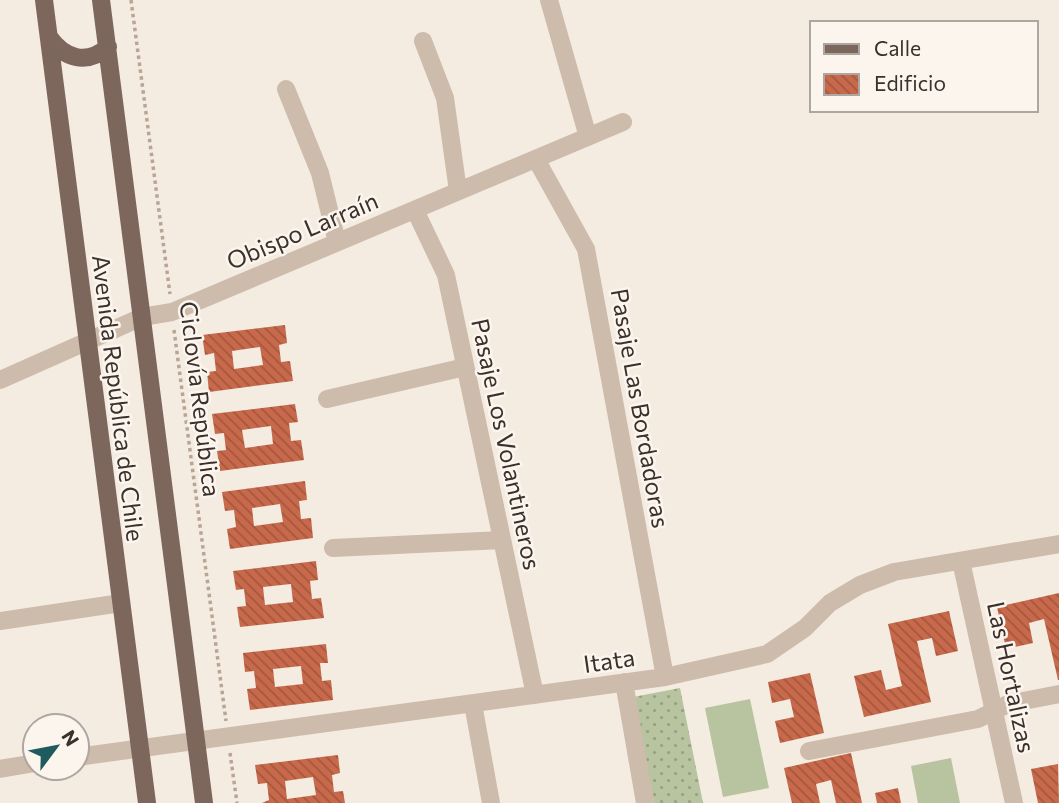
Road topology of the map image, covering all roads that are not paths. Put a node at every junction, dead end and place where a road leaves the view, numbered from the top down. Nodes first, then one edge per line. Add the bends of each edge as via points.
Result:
1 (44, 0) edge
2 (101, 0) edge
3 (549, 0) edge
4 (49, 37) junction
5 (422, 41) dead end
6 (108, 47) junction
7 (286, 89) dead end
8 (623, 122) dead end
9 (588, 137) junction
10 (536, 159) junction
11 (458, 191) junction
12 (415, 209) junction
13 (337, 242) junction
14 (142, 317) junction
15 (87, 340) junction
16 (465, 367) junction
17 (0, 380) edge
18 (327, 398) dead end
19 (502, 540) junction
20 (1059, 544) edge
21 (334, 548) dead end
22 (961, 561) junction
23 (121, 603) junction
24 (0, 621) edge
25 (665, 677) junction
26 (624, 682) junction
27 (1059, 694) edge
28 (535, 695) junction
29 (473, 704) junction
30 (995, 711) junction
31 (196, 740) junction
32 (139, 748) junction
33 (808, 751) dead end
34 (91, 755) edge
35 (21, 765) edge
36 (0, 769) edge
37 (147, 803) edge
38 (204, 803) edge
39 (491, 803) edge
40 (645, 803) edge
41 (1014, 803) edge

1 - 4 main road, Avenida República de Chile
2 - 6 main road, Avenida República de Chile
3 - 9 street
4 - 6 main road via 63,53 77,58 94,57
4 - 15 main road, Avenida República de Chile
5 - 11 street via 445,99
6 - 14 main road, Avenida República de Chile
7 - 13 street via 320,173
8 - 9 street, Obispo Larraín
9 - 10 street, Obispo Larraín
10 - 11 street, Obispo Larraín
10 - 25 street, Pasaje Las Bordadoras via 586,249
11 - 12 street, Obispo Larraín
12 - 13 street, Obispo Larraín
12 - 16 street, Pasaje Los Volantineros via 446,275
13 - 14 street, Obispo Larraín via 172,312
14 - 15 street, Obispo Larraín
14 - 31 main road, Avenida República de Chile
15 - 17 street, Obispo Larraín
15 - 23 main road, Avenida República de Chile
16 - 18 street
16 - 19 street, Pasaje Los Volantineros
19 - 21 street
19 - 28 street, Pasaje Los Volantineros
20 - 22 street, Itata
22 - 25 street, Itata via 894,572 860,585 767,654
22 - 30 street, Las Hortalizas
23 - 24 street
23 - 32 main road, Avenida República de Chile
25 - 26 street, Itata
26 - 28 street, Itata
26 - 40 street
27 - 30 street
28 - 29 street, Itata
29 - 31 street, Itata
29 - 39 street
30 - 33 street via 978,719
30 - 41 street, Las Hortalizas
31 - 32 street, Itata
31 - 38 main road, Avenida República de Chile
32 - 34 street, Itata
32 - 37 main road, Avenida República de Chile
35 - 36 street

